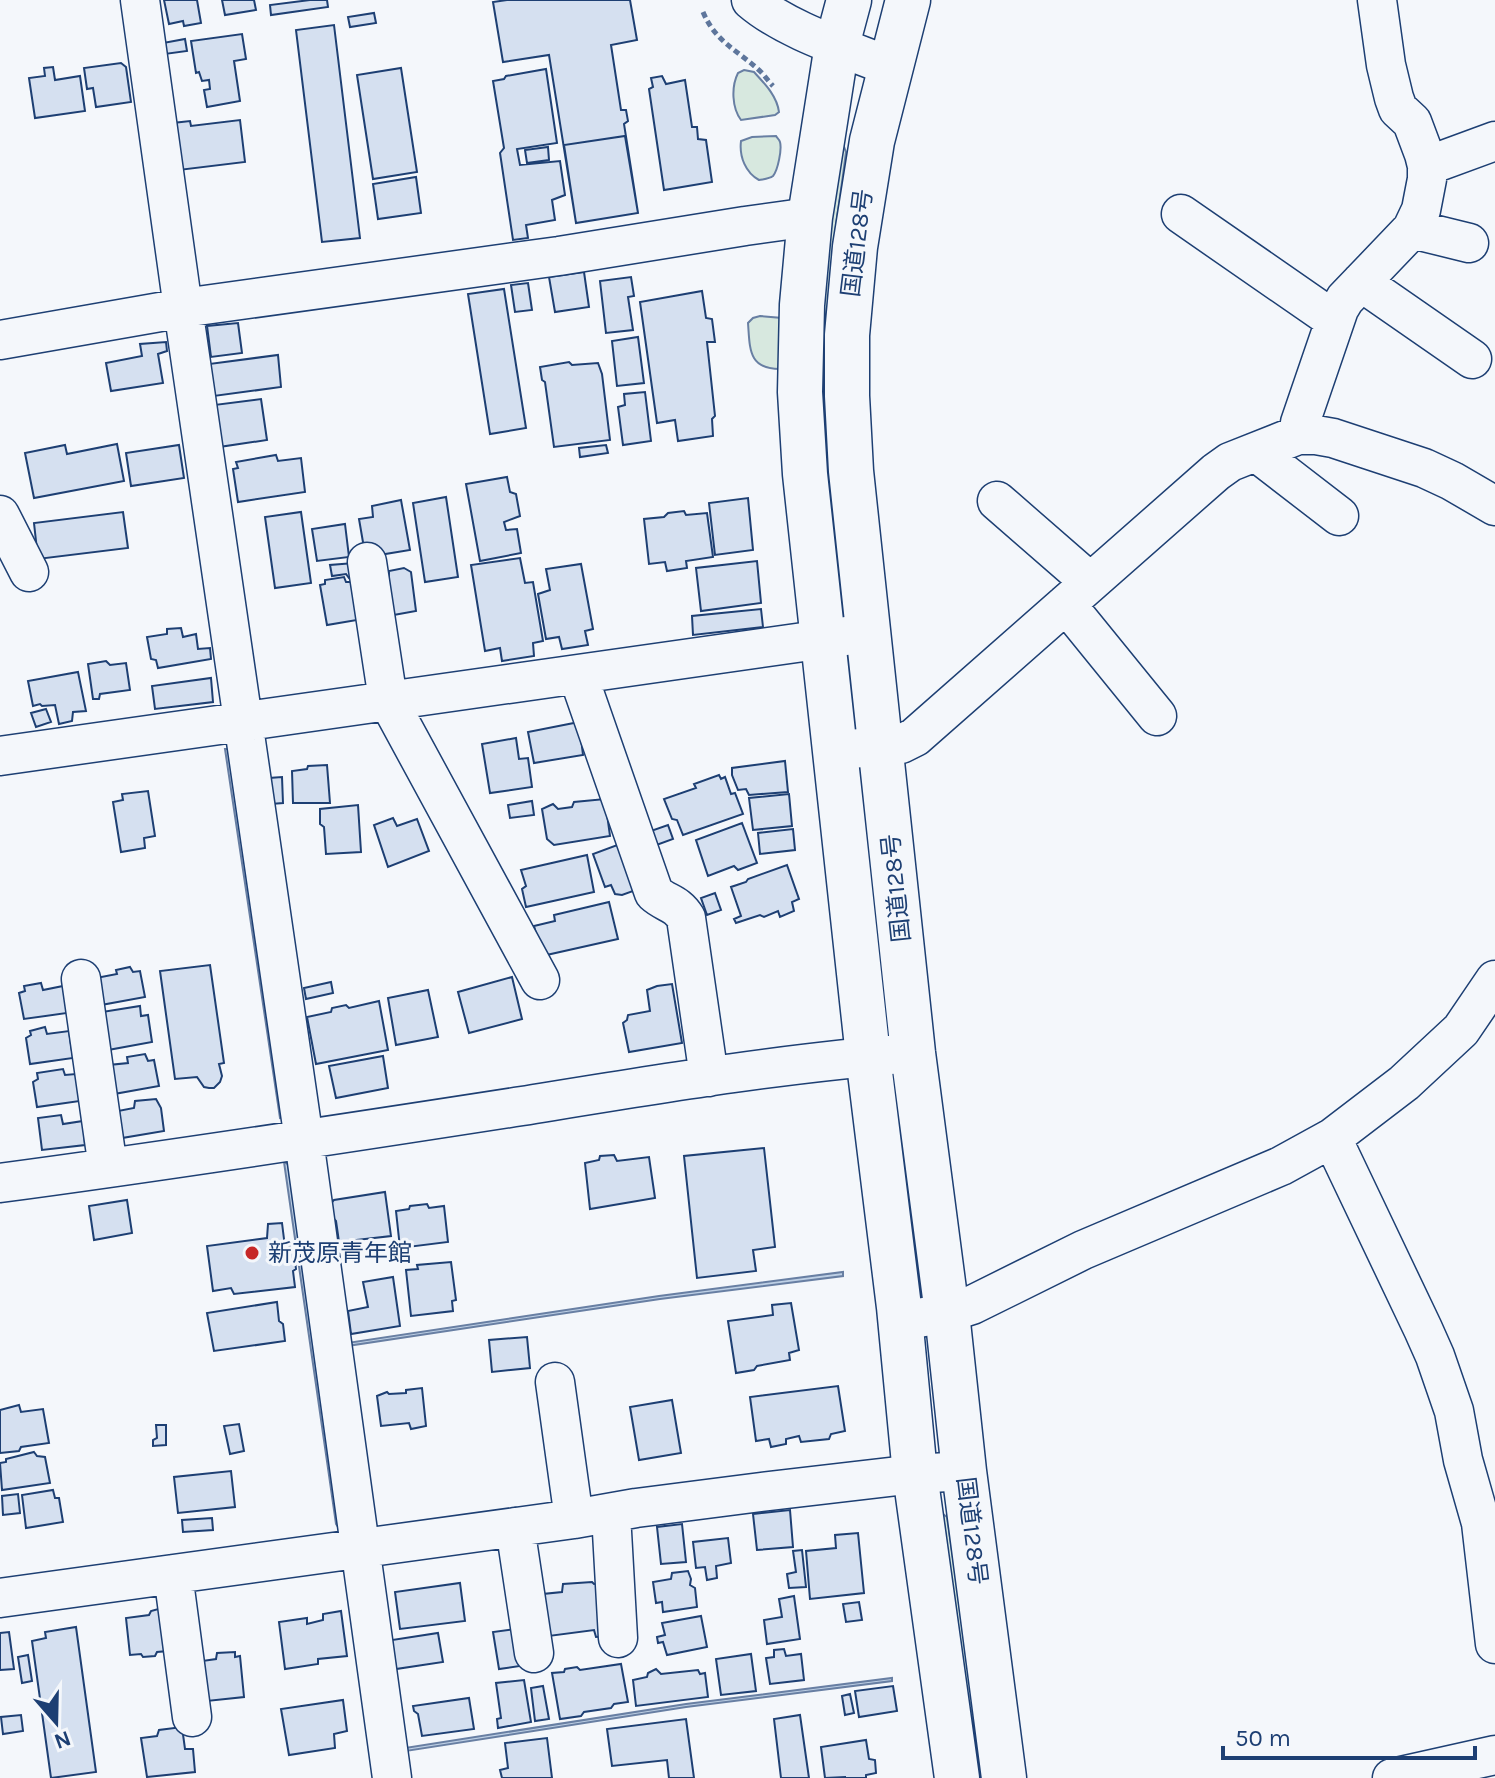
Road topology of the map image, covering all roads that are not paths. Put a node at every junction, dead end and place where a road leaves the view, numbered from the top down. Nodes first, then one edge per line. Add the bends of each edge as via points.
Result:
1 (140, 0) edge
2 (751, 0) edge
3 (849, 0) edge
4 (908, 0) edge
5 (1377, 0) edge
6 (837, 45) junction
7 (891, 67) junction
8 (1495, 141) edge
9 (1427, 166) junction
10 (1181, 214) dead end
11 (810, 217) junction
12 (1412, 229) junction
13 (1469, 243) dead end
14 (1361, 282) junction
15 (183, 308) junction
16 (1334, 320) junction
17 (0, 340) edge
18 (1472, 359) dead end
19 (1298, 435) junction
20 (1256, 452) junction
21 (997, 501) dead end
22 (1495, 506) edge
23 (0, 515) edge
24 (1339, 516) dead end
25 (367, 562) dead end
26 (29, 572) dead end
27 (1078, 593) junction
28 (868, 633) junction
29 (823, 640) junction
30 (578, 675) junction
31 (388, 700) junction
32 (1157, 716) dead end
33 (244, 721) junction
34 (881, 746) junction
35 (835, 750) junction
36 (0, 756) edge
37 (81, 979) dead end
38 (540, 980) dead end
39 (1495, 980) edge
40 (913, 1053) junction
41 (868, 1056) junction
42 (709, 1077) junction
43 (1332, 1138) junction
44 (304, 1140) junction
45 (108, 1168) junction
46 (0, 1183) edge
47 (947, 1313) junction
48 (901, 1321) junction
49 (555, 1382) dead end
50 (964, 1471) junction
51 (915, 1474) junction
52 (611, 1514) junction
53 (1488, 1518) edge
54 (574, 1519) junction
55 (515, 1527) junction
56 (359, 1548) junction
57 (173, 1574) junction
58 (0, 1598) edge
59 (618, 1638) dead end
60 (1495, 1644) edge
61 (534, 1653) dead end
62 (192, 1717) dead end
63 (1495, 1755) edge
64 (392, 1778) edge
65 (957, 1778) edge
66 (1004, 1778) edge
67 (1392, 1778) edge

1 - 15 street
2 - 6 street via 792,26
3 - 6 highway, 国道128号
4 - 7 highway, 国道128号
5 - 9 street via 1394,98 1412,122
6 - 7 street
6 - 11 highway, 国道128号
7 - 28 highway, 国道128号 via 866,175 847,335 851,471
8 - 9 street
9 - 12 street via 1421,210
10 - 16 street
11 - 15 street
11 - 29 highway, 国道128号 via 800,392
12 - 13 street
12 - 14 street
14 - 16 street
14 - 18 street
15 - 17 street
15 - 33 street
16 - 19 street
19 - 20 street
19 - 22 street via 1333,438 1424,468
20 - 24 street
20 - 27 street via 1216,472
21 - 27 street
23 - 26 street
25 - 31 street
27 - 32 street
27 - 34 street via 915,737
28 - 29 street
28 - 34 highway, 国道128号
29 - 30 street
29 - 35 highway, 国道128号
30 - 31 street
30 - 42 street via 654,893 681,909 686,918
31 - 33 street
31 - 38 street
33 - 36 street
33 - 44 street
34 - 35 street
34 - 40 highway, 国道128号
35 - 41 highway, 国道128号
37 - 45 street
39 - 43 street via 1461,1030 1404,1083
40 - 41 street
40 - 47 highway, 国道128号
41 - 42 street
41 - 48 highway, 国道128号
42 - 44 street
43 - 47 street via 1281,1166
43 - 53 street via 1435,1356 1454,1411 1463,1460
44 - 45 street
44 - 56 street
45 - 46 street
47 - 48 street
47 - 50 highway, 国道128号
48 - 51 highway, 国道128号
49 - 54 street
50 - 51 street
50 - 66 highway, 国道128号
51 - 52 street
51 - 65 highway, 国道128号
52 - 54 street
52 - 59 street
53 - 60 street
54 - 55 street
55 - 56 street
55 - 61 street
56 - 57 street
56 - 64 street
57 - 58 street
57 - 62 street
63 - 67 street

